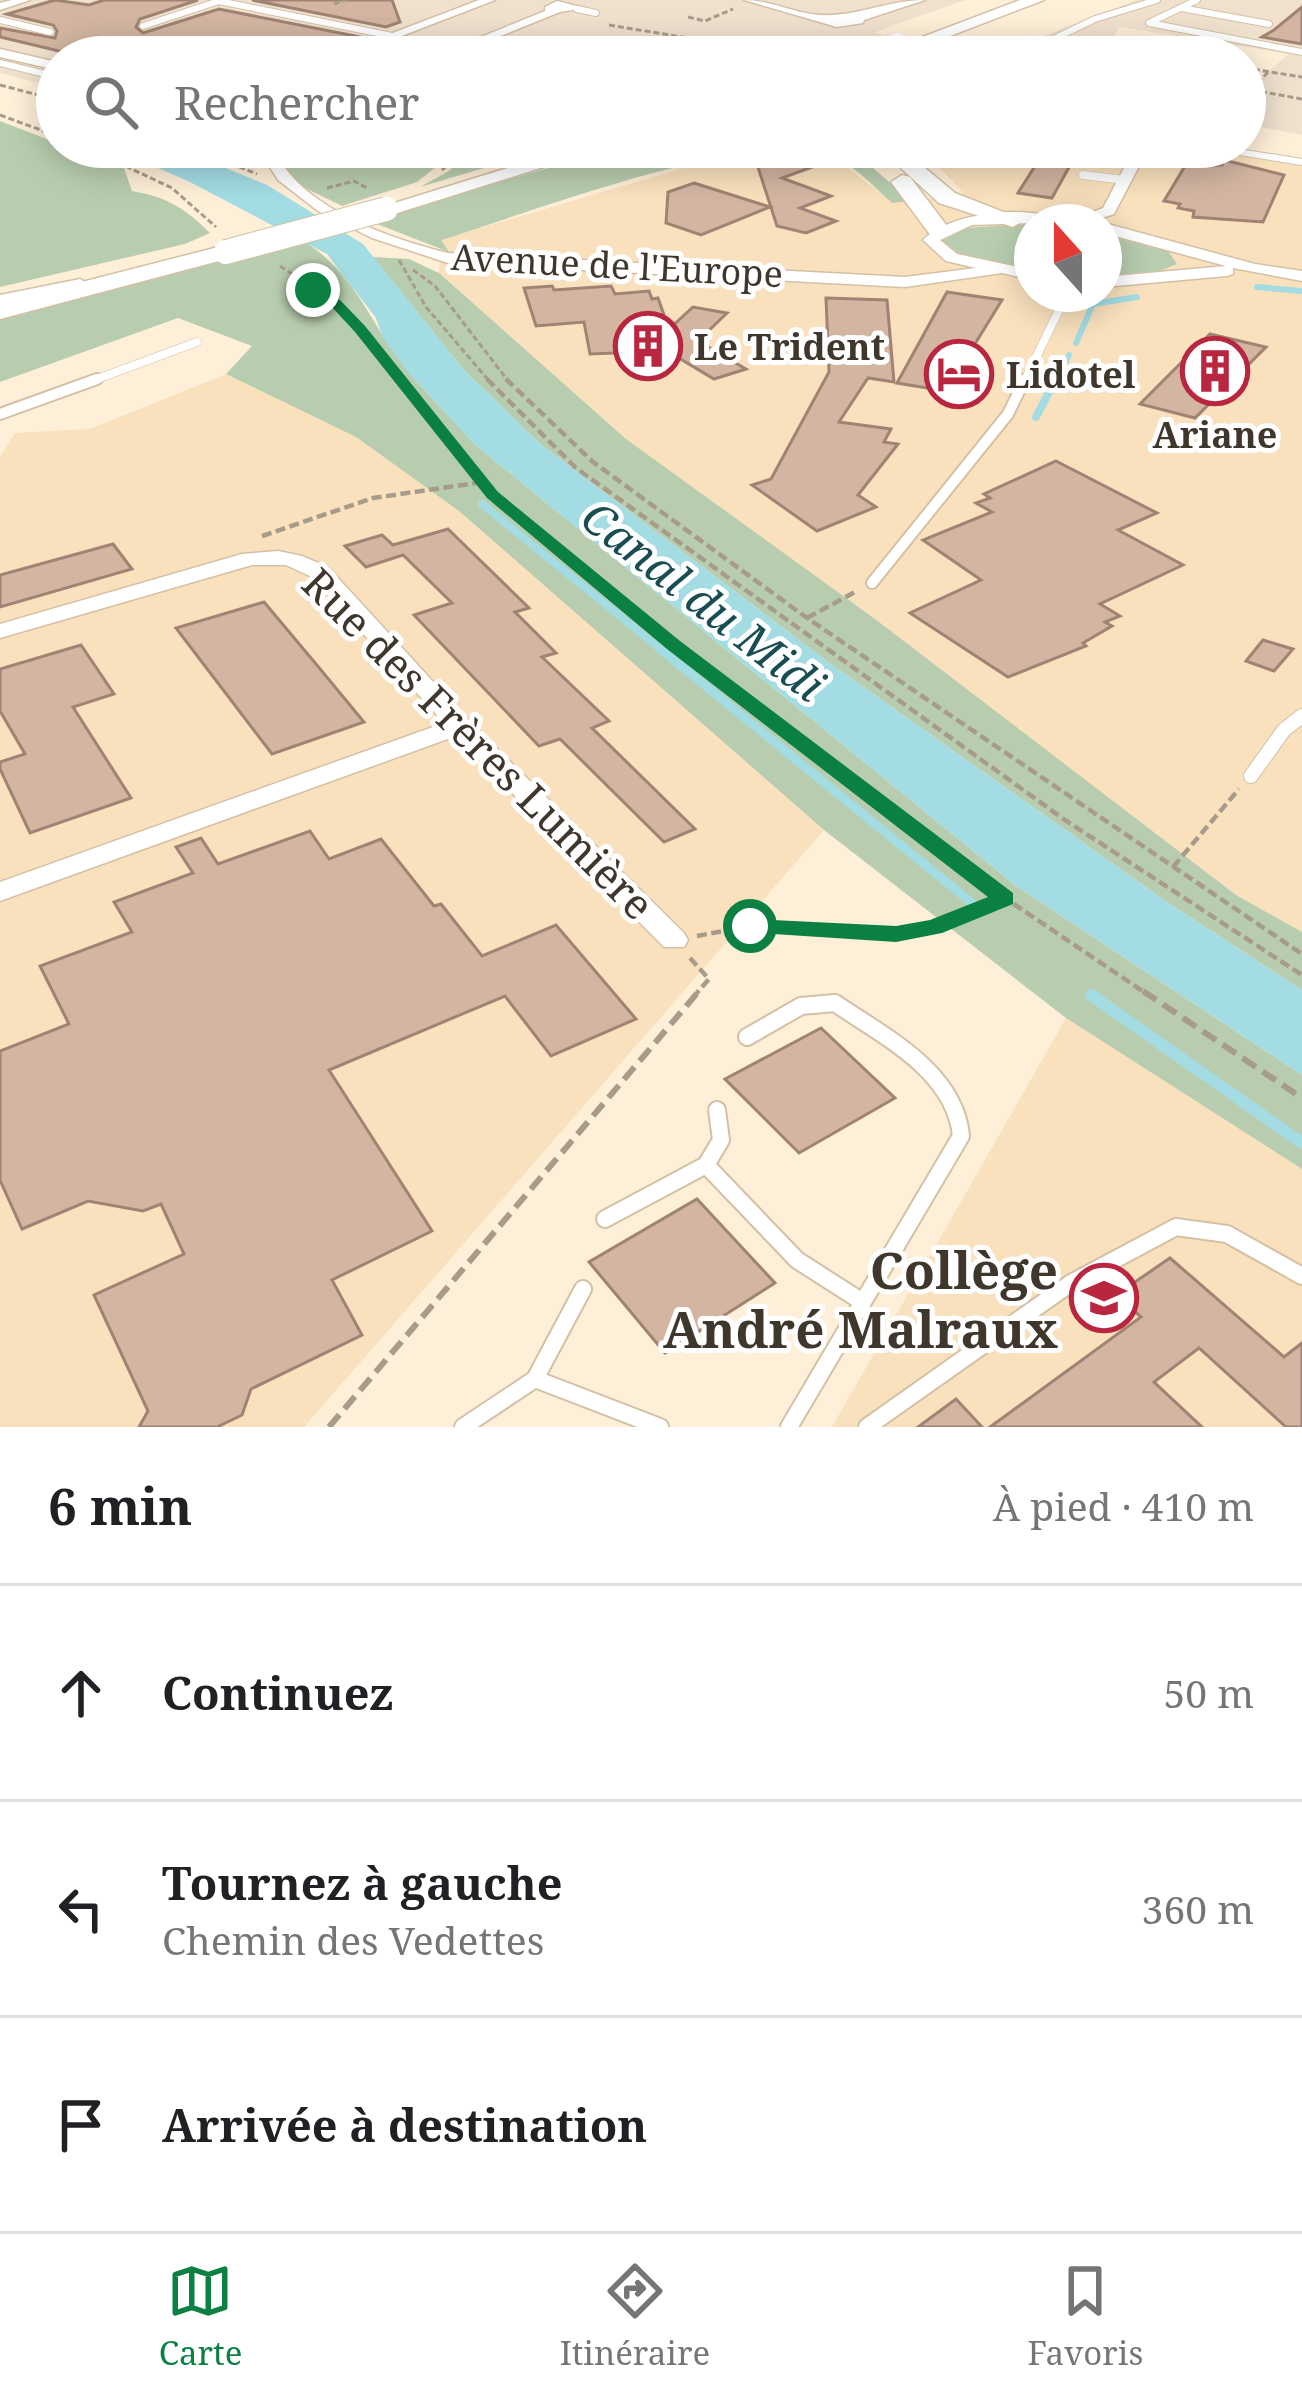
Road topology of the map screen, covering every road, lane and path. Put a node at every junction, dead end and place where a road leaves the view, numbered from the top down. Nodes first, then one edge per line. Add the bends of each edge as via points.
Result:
1 (24, 0) edge
2 (489, 0) edge
3 (750, 0) edge
4 (774, 0) edge
5 (871, 0) edge
6 (919, 0) edge
7 (1016, 0) edge
8 (1036, 0) edge
9 (1118, 0) edge
10 (1197, 0) edge
11 (221, 1) edge
12 (1153, 1) edge
13 (574, 4) edge
14 (0, 7) edge
15 (1179, 8) junction
16 (594, 12) edge
17 (1114, 13) junction
18 (839, 14) junction
19 (858, 18) junction
20 (821, 19) junction
21 (0, 20) edge
22 (1269, 24) dead end
23 (143, 26) dead end
24 (50, 32) dead end
25 (392, 36) joint
26 (491, 36) edge
27 (684, 36) edge
28 (925, 36) edge
29 (931, 36) edge
30 (1063, 36) edge
31 (1220, 36) edge
32 (1266, 45) edge
33 (0, 52) edge
34 (1302, 52) edge
35 (36, 61) edge
36 (0, 63) edge
37 (36, 72) edge
38 (1268, 72) edge
39 (1302, 77) edge
40 (0, 85) edge
41 (36, 94) edge
42 (1266, 94) edge
43 (1302, 99) edge
44 (0, 115) edge
45 (36, 128) edge
46 (1266, 156) edge
47 (1302, 162) edge
48 (134, 168) edge
49 (242, 168) edge
50 (278, 168) edge
51 (508, 168) edge
52 (511, 168) edge
53 (886, 168) edge
54 (912, 168) edge
55 (1131, 168) edge
56 (1083, 175) dead end
57 (262, 176) dead end
58 (1125, 180) junction
59 (1113, 204) edge
60 (381, 207) junction
61 (1013, 220) joint
62 (1122, 227) edge
63 (942, 242) junction
64 (222, 244) junction
65 (1183, 250) junction
66 (276, 264) dead end
67 (1254, 269) junction
68 (996, 270) junction
69 (1014, 273) edge
70 (1175, 274) junction
71 (1302, 276) edge
72 (862, 278) junction
73 (1122, 279) edge
74 (0, 305) edge
75 (1057, 312) edge
76 (197, 342) dead end
77 (0, 414) edge
78 (483, 482) junction
79 (255, 538) dead end
80 (872, 583) joint
81 (807, 618) junction
82 (0, 631) edge
83 (1302, 716) edge
84 (460, 726) junction
85 (1251, 776) joint
86 (1172, 869) junction
87 (0, 892) edge
88 (1005, 898) junction
89 (674, 940) junction
90 (1302, 954) edge
91 (1302, 975) edge
92 (747, 1037) dead end
93 (1302, 1098) edge
94 (716, 1110) dead end
95 (706, 1165) junction
96 (605, 1219) dead end
97 (1302, 1276) edge
98 (583, 1289) dead end
99 (861, 1301) junction
100 (535, 1379) junction
101 (329, 1427) edge
102 (463, 1427) edge
103 (660, 1427) edge
104 (790, 1427) edge
105 (867, 1427) edge

1 - 14 street
2 - 25 street
3 - 20 street
4 - 18 street
5 - 18 street
6 - 19 street
7 - 28 main road
8 - 29 main road
9 - 17 lane
10 - 15 lane
11 - 23 lane
11 - 25 lane
12 - 15 lane
12 - 17 lane
13 - 16 street
13 - 26 street via 549,7 555,11
15 - 22 lane
15 - 31 lane via 1149,22
16 - 27 path
17 - 30 lane
18 - 19 street
18 - 20 street
19 - 20 street
21 - 24 lane
32 - 34 lane
33 - 35 street
36 - 37 lane
38 - 39 path
40 - 41 path
42 - 43 path
44 - 45 path
46 - 47 lane
48 - 64 path via 166,182
49 - 57 path
50 - 72 street, Avenue de l'Europe via 290,186 420,252 496,263
51 - 60 main road
52 - 60 main road
53 - 63 main road via 912,192
54 - 61 main road via 947,198
55 - 58 street
56 - 58 lane
58 - 59 street
60 - 64 main road, bridge
61 - 63 street, Avenue de l'Europe via 962,224
62 - 65 street
63 - 68 street, Avenue de l'Europe
63 - 72 street, Avenue de l'Europe via 944,260 926,269
64 - 74 main road
64 - 74 main road
65 - 67 street
65 - 70 street via 1190,265
66 - 78 path via 335,303
67 - 70 street
67 - 71 street
68 - 69 street, Avenue de l'Europe
68 - 72 street, Avenue de l'Europe via 905,282
70 - 73 street
75 - 80 lane via 1008,414
76 - 77 lane
78 - 79 path via 373,498
78 - 88 path via 674,645
80 - 81 path
81 - 86 path
81 - 91 path via 562,436 435,286 399,260 453,339 576,467 1065,820
82 - 84 street, Rue des Frères Lumière via 217,567 292,559 320,572
83 - 85 lane
84 - 87 street
84 - 89 street, Rue des Frères Lumière
85 - 86 path
86 - 90 path
88 - 89 path via 896,934 750,926
88 - 93 path
89 - 101 path via 710,980
92 - 99 lane via 810,1002 835,1003 940,1081 963,1118 961,1136
94 - 95 lane via 724,1135
95 - 96 lane
95 - 99 lane via 797,1260
97 - 105 lane via 1224,1229 1172,1227 1122,1249
98 - 100 lane
99 - 104 lane
100 - 102 lane
100 - 103 lane

